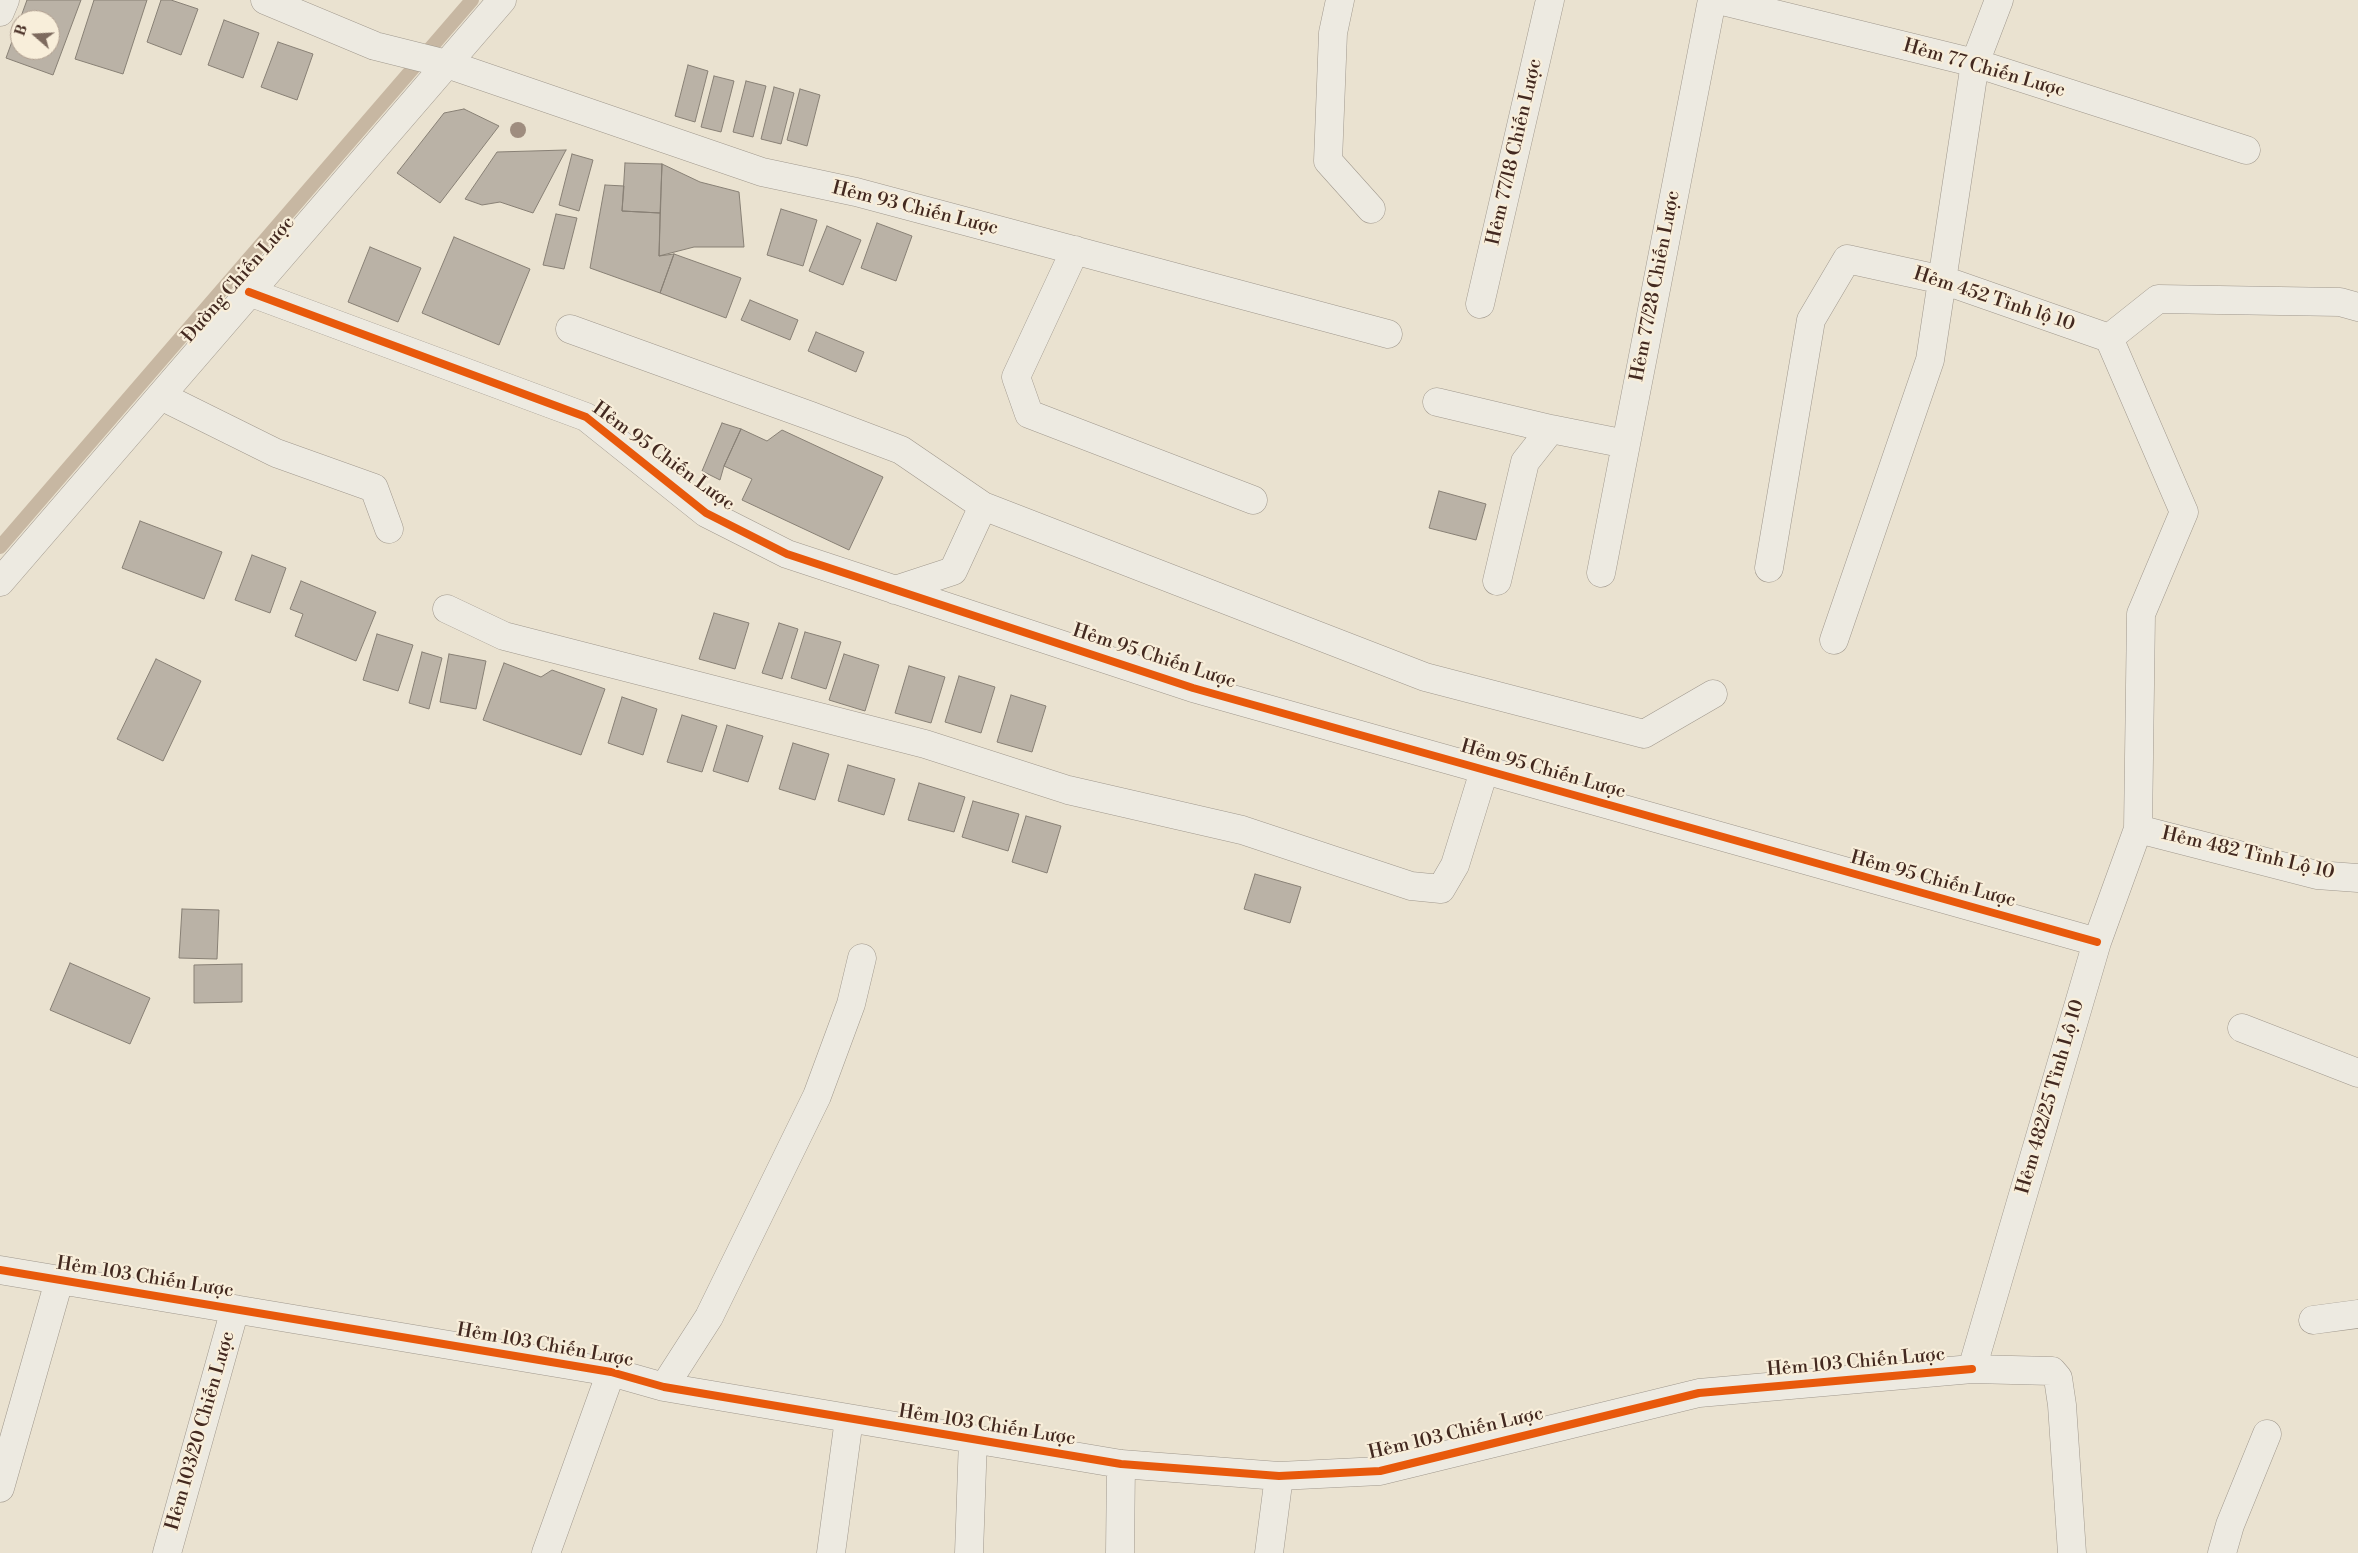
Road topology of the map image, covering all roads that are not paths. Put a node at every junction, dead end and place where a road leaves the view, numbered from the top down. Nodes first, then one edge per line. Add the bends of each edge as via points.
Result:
1 (5, 0) edge
2 (265, 0) edge
3 (502, 0) edge
4 (1340, 0) edge
5 (1550, 0) edge
6 (1712, 0) edge
7 (1718, 0) edge
8 (1999, 0) edge
9 (0, 12) edge
10 (1975, 63) junction
11 (447, 64) junction
12 (2246, 150) dead end
13 (1371, 209) dead end
14 (1075, 250) junction
15 (1943, 280) junction
16 (249, 292) junction
17 (1480, 304) dead end
18 (2358, 307) edge
19 (570, 328) dead end
20 (1388, 334) dead end
21 (2109, 338) junction
22 (161, 396) junction
23 (1437, 402) dead end
24 (1551, 429) junction
25 (1626, 444) junction
26 (1253, 500) dead end
27 (983, 506) junction
28 (389, 529) dead end
29 (1769, 568) dead end
30 (1601, 572) dead end
31 (1496, 581) dead end
32 (0, 582) edge
33 (895, 590) junction
34 (447, 608) dead end
35 (1834, 640) dead end
36 (1713, 694) dead end
37 (1484, 771) junction
38 (2138, 828) junction
39 (2358, 878) edge
40 (2097, 942) junction
41 (862, 958) dead end
42 (2242, 1028) dead end
43 (2358, 1073) edge
44 (0, 1270) edge
45 (59, 1281) junction
46 (235, 1309) junction
47 (2358, 1314) edge
48 (2313, 1320) dead end
49 (1972, 1369) junction
50 (611, 1372) junction
51 (664, 1387) junction
52 (848, 1419) junction
53 (2267, 1434) dead end
54 (973, 1439) junction
55 (1121, 1464) junction
56 (1279, 1476) junction
57 (0, 1488) edge
58 (166, 1553) edge
59 (546, 1553) edge
60 (831, 1553) edge
61 (969, 1553) edge
62 (1120, 1553) edge
63 (1269, 1553) edge
64 (2072, 1553) edge
65 (2222, 1553) edge

1 - 9 street
2 - 11 street, Hẻm 93 Chiến Lược via 376,46
3 - 11 street, Đường Chiến Lược
4 - 13 street via 1333,33 1328,161
5 - 17 street, Hẻm 77/18 Chiến Lược
6 - 25 street, Hẻm 77/28 Chiến Lược
7 - 10 street, Hẻm 77 Chiến Lược
8 - 10 street
10 - 12 street, Hẻm 77 Chiến Lược
10 - 15 street
11 - 14 street, Hẻm 93 Chiến Lược via 762,172 856,192
11 - 16 street, Đường Chiến Lược
14 - 20 street, Hẻm 93 Chiến Lược
14 - 26 street via 1016,377 1028,414
15 - 21 street, Hẻm 452 Tỉnh lộ 10
15 - 29 street, Hẻm 452 Tỉnh lộ 10 via 1847,259 1811,320
15 - 35 street via 1930,360
16 - 22 street, Đường Chiến Lược
16 - 33 street, Hẻm 95 Chiến Lược via 586,417 706,513 787,554
18 - 21 street via 2340,302 2158,299
19 - 27 street via 901,450
21 - 38 street, Hẻm 482/25 Tỉnh Lộ 10 via 2184,512 2141,614
22 - 28 street via 276,454 374,488
22 - 32 street, Đường Chiến Lược
23 - 24 street
24 - 25 street
24 - 31 street via 1525,462
25 - 30 street, Hẻm 77/28 Chiến Lược
27 - 33 street via 953,571
27 - 36 street via 1425,677 1644,734
33 - 37 street, Hẻm 95 Chiến Lược via 1193,688
34 - 37 street via 504,636 925,744 1068,790 1242,830 1411,886 1441,889 1455,865
37 - 40 street, Hẻm 95 Chiến Lược
38 - 39 street, Hẻm 482 Tỉnh Lộ 10 via 2317,874
38 - 40 street, Hẻm 482/25 Tỉnh Lộ 10
40 - 49 street, Hẻm 482/25 Tỉnh Lộ 10
41 - 51 street via 851,1004 817,1096 709,1316
42 - 43 street
44 - 45 street, Hẻm 103 Chiến Lược
45 - 46 street, Hẻm 103 Chiến Lược
45 - 57 street
46 - 50 street, Hẻm 103 Chiến Lược
46 - 58 street, Hẻm 103/20 Chiến Lược
47 - 48 street
49 - 56 street, Hẻm 103 Chiến Lược via 1699,1393 1380,1471
49 - 64 street, Hẻm 103 Chiến Lược via 2052,1371 2058,1378
50 - 51 street, Hẻm 103 Chiến Lược
50 - 59 street
51 - 52 street, Hẻm 103 Chiến Lược
52 - 54 street, Hẻm 103 Chiến Lược
52 - 60 street
53 - 65 street
54 - 55 street, Hẻm 103 Chiến Lược
54 - 61 street
55 - 56 street, Hẻm 103 Chiến Lược
55 - 62 street
56 - 63 street

